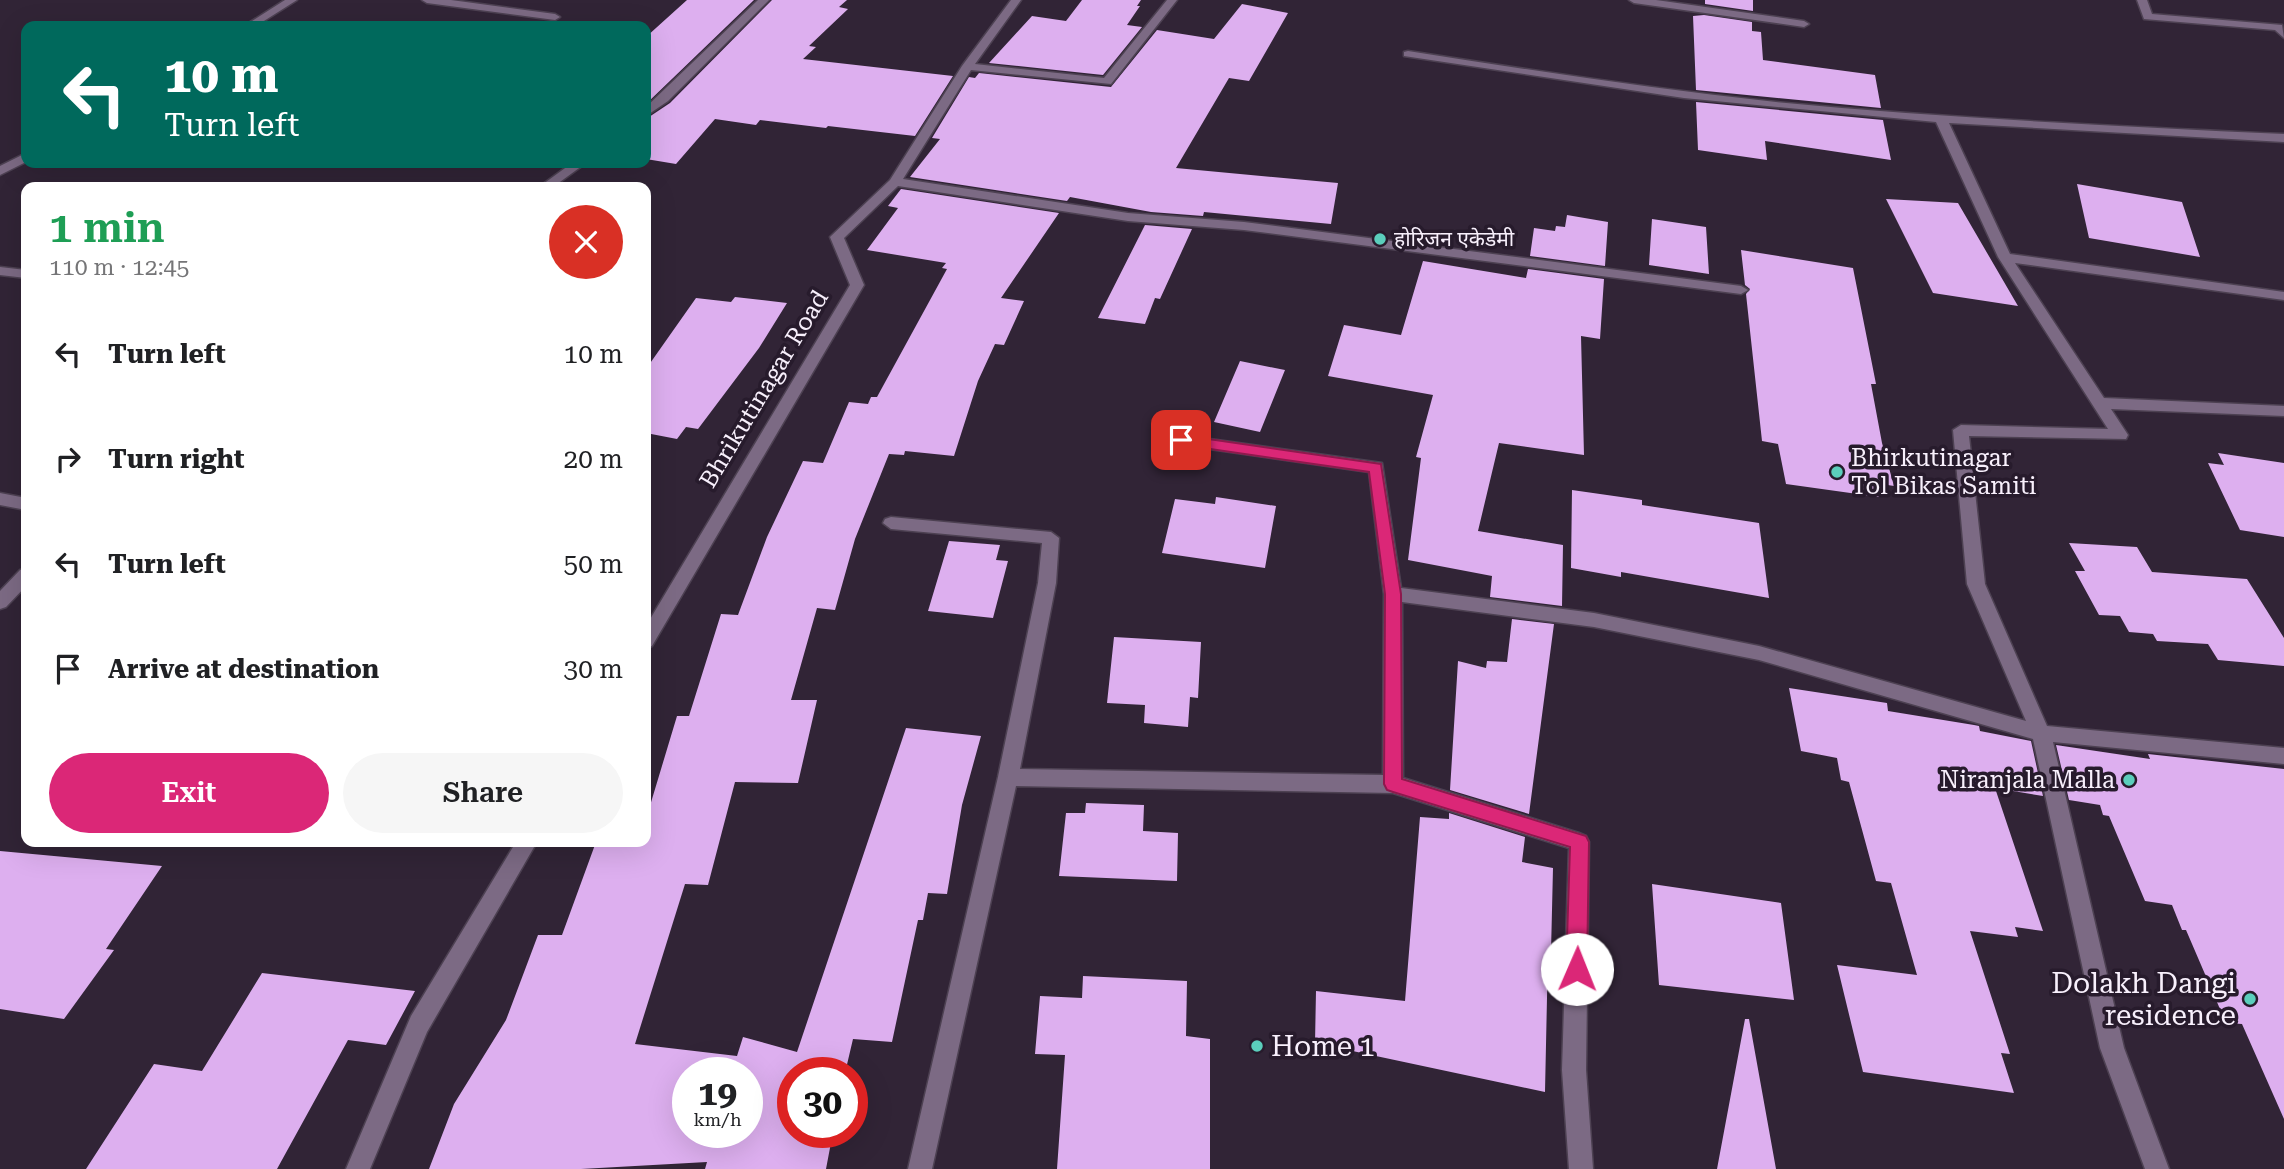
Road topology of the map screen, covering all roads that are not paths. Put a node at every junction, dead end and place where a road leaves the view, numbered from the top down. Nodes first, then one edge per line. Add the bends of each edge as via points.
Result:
1 (292, 0) edge
2 (427, 0) edge
3 (764, 0) edge
4 (1016, 0) edge
5 (1172, 0) edge
6 (1634, 0) edge
7 (2141, 0) edge
8 (555, 17) dead end
9 (256, 21) edge
10 (1804, 24) dead end
11 (2284, 35) edge
12 (1408, 54) dead end
13 (968, 66) junction
14 (651, 109) edge
15 (1940, 117) junction
16 (2284, 138) edge
17 (21, 160) edge
18 (573, 168) edge
19 (0, 171) edge
20 (552, 182) edge
21 (895, 182) junction
22 (2004, 257) junction
23 (0, 271) edge
24 (21, 273) edge
25 (1741, 290) dead end
26 (2284, 296) edge
27 (2099, 403) junction
28 (2284, 411) edge
29 (1181, 440) dead end
30 (0, 499) edge
31 (21, 503) edge
32 (891, 523) dead end
33 (21, 580) edge
34 (1393, 594) junction
35 (0, 601) edge
36 (651, 633) edge
37 (2041, 733) junction
38 (2284, 756) edge
39 (1008, 777) junction
40 (1393, 784) junction
41 (524, 847) edge
42 (358, 1169) edge
43 (920, 1169) edge
44 (1581, 1169) edge
45 (2157, 1169) edge

1 - 9 street
2 - 8 street
3 - 14 street
4 - 13 street, Bhrikutinagar Road
5 - 13 street via 1107,82
6 - 10 street
7 - 11 street via 2148,17 2278,27
12 - 15 street via 1775,105
13 - 21 street, Bhrikutinagar Road
15 - 16 street
15 - 22 street
17 - 19 street
18 - 20 street
21 - 25 street via 1128,217 1244,226
21 - 36 street, Bhrikutinagar Road via 837,237 856,285
22 - 26 street
22 - 27 street
23 - 24 street
27 - 28 street
27 - 37 street via 2120,435 1961,430 1976,584
29 - 34 street via 1376,467
30 - 31 street
32 - 39 street via 1051,538
33 - 35 street
34 - 37 street via 1594,620 1759,653
34 - 40 street
37 - 38 street
37 - 45 street via 2112,1048
39 - 40 street
39 - 43 street
40 - 44 street via 1579,842 1574,1070
41 - 42 street via 419,1024

